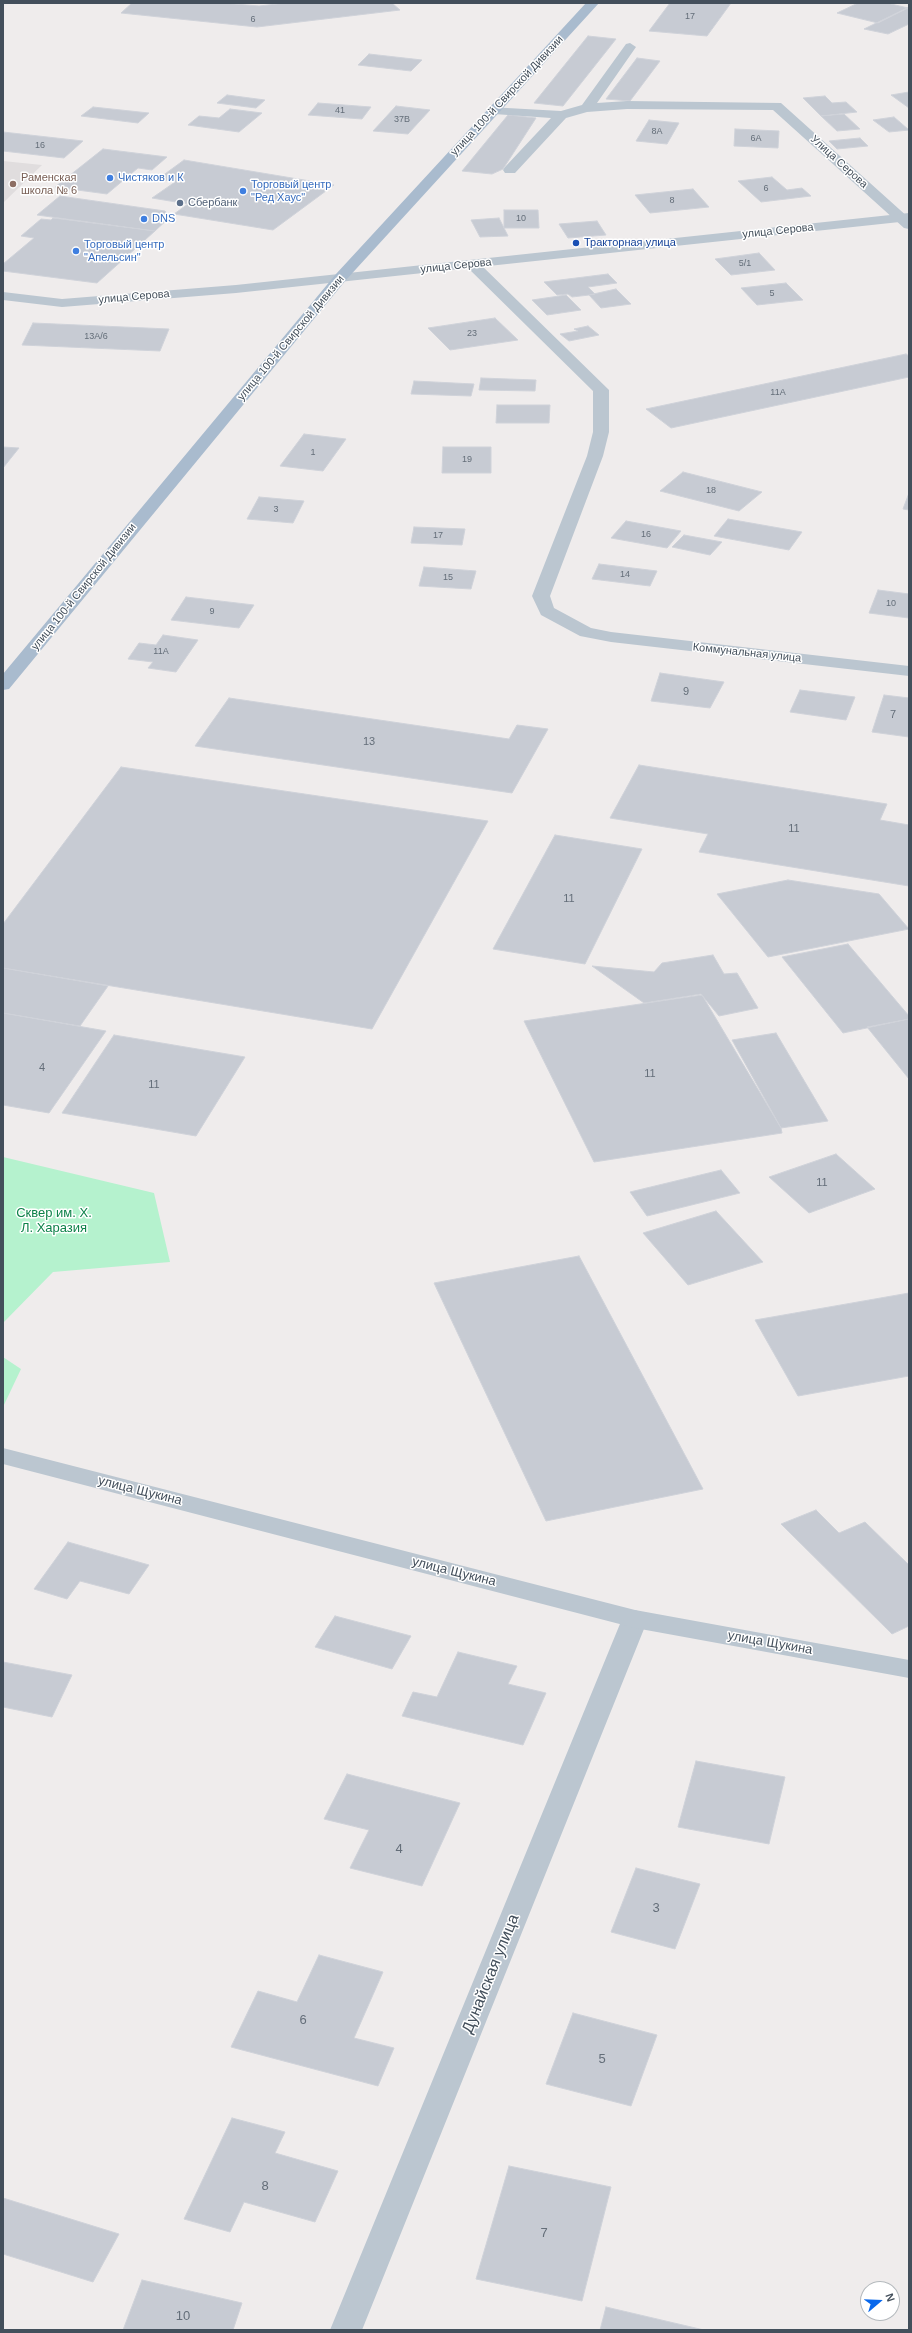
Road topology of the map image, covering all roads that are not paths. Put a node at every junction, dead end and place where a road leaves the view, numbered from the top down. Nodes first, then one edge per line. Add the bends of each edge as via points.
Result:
1 (593, 3) edge
2 (630, 48) dead end
3 (587, 108) junction
4 (494, 110) junction
5 (561, 115) junction
6 (510, 170) dead end
7 (906, 220) edge
8 (473, 264) junction
9 (341, 277) junction
10 (3, 296) edge
11 (909, 671) edge
12 (3, 685) edge
13 (3, 1456) edge
14 (635, 1619) junction
15 (909, 1669) edge
16 (346, 2330) edge

1 - 4 main road, улица 100-й Свирской Дивизии
2 - 3 street
3 - 5 street
3 - 7 street, Улица Серова via 650,105 776,106
4 - 5 street
4 - 9 main road, улица 100-й Свирской Дивизии
5 - 6 street
7 - 8 street, улица Серова
8 - 9 street, улица Серова
8 - 11 street, Коммунальная улица via 601,390 602,432 541,596 547,611 586,632 611,637
9 - 10 street, улица Серова via 236,289 62,303
9 - 12 main road, улица 100-й Свирской Дивизии
13 - 14 street, улица Щукина
14 - 15 street, улица Щукина
14 - 16 street, Дунайская улица

